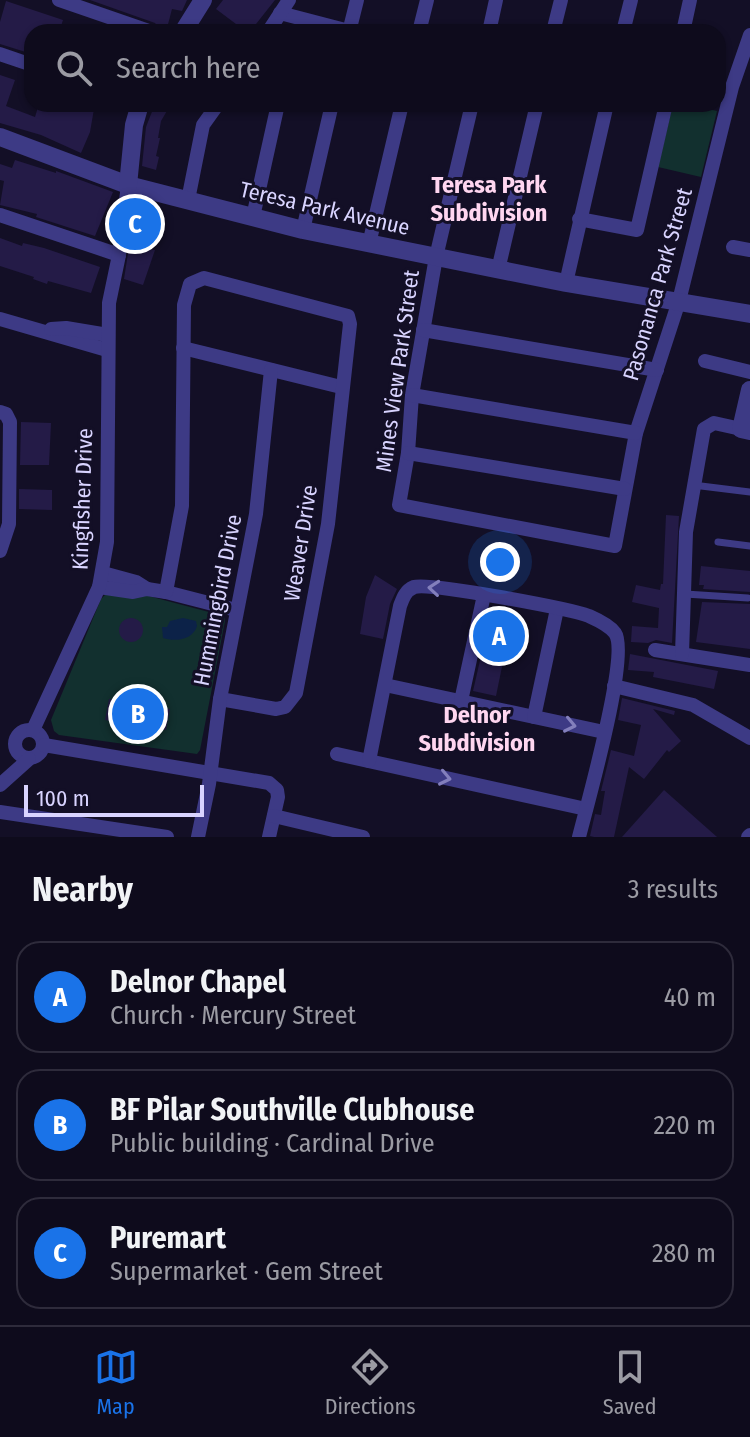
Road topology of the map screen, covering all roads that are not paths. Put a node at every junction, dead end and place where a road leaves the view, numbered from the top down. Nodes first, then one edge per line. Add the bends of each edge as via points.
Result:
1 (59, 0) edge
2 (203, 0) edge
3 (357, 0) edge
4 (427, 0) edge
5 (496, 0) edge
6 (561, 0) edge
7 (631, 0) edge
8 (690, 0) edge
9 (285, 6) edge
10 (129, 24) edge
11 (188, 24) edge
12 (273, 24) edge
13 (329, 24) edge
14 (351, 24) edge
15 (421, 24) edge
16 (491, 24) edge
17 (555, 24) edge
18 (625, 24) edge
19 (685, 24) edge
20 (750, 35) edge
21 (0, 54) edge
22 (24, 62) edge
23 (726, 111) edge
24 (138, 112) edge
25 (212, 112) edge
26 (276, 112) edge
27 (330, 112) edge
28 (400, 112) edge
29 (470, 112) edge
30 (535, 112) edge
31 (605, 112) edge
32 (664, 112) edge
33 (726, 112) edge
34 (0, 137) edge
35 (128, 185) junction
36 (188, 200) junction
37 (0, 215) edge
38 (253, 217) junction
39 (579, 219) junction
40 (303, 230) junction
41 (369, 244) junction
42 (733, 247) dead end
43 (750, 250) edge
44 (119, 255) junction
45 (436, 257) junction
46 (498, 270) junction
47 (566, 283) junction
48 (679, 301) junction
49 (750, 314) edge
50 (0, 319) edge
51 (423, 330) junction
52 (107, 342) junction
53 (183, 348) junction
54 (705, 361) dead end
55 (271, 370) junction
56 (657, 370) junction
57 (750, 372) edge
58 (341, 387) junction
59 (750, 390) edge
60 (412, 395) junction
61 (0, 412) edge
62 (746, 430) edge
63 (636, 433) junction
64 (408, 453) junction
65 (693, 485) junction
66 (625, 489) junction
67 (750, 492) edge
68 (5, 510) edge
69 (718, 542) dead end
70 (615, 546) joint
71 (750, 546) edge
72 (0, 551) edge
73 (101, 580) junction
74 (166, 592) junction
75 (685, 594) junction
76 (484, 595) junction
77 (748, 598) edge
78 (557, 609) junction
79 (236, 610) junction
80 (655, 650) dead end
81 (682, 654) junction
82 (750, 665) edge
83 (385, 685) junction
84 (614, 686) junction
85 (220, 699) junction
86 (461, 701) junction
87 (534, 717) junction
88 (33, 730) junction
89 (604, 732) junction
90 (750, 738) edge
91 (8, 745) edge
92 (44, 745) junction
93 (337, 754) dead end
94 (29, 759) junction
95 (369, 761) junction
96 (210, 771) junction
97 (0, 785) edge
98 (586, 809) junction
99 (0, 812) edge
100 (274, 816) junction
101 (167, 837) edge
102 (198, 837) edge
103 (269, 837) edge
104 (363, 837) edge
105 (579, 837) edge

1 - 10 street
2 - 11 street
3 - 14 street
4 - 15 street
5 - 16 street
6 - 17 street
7 - 18 street
8 - 19 street
9 - 12 street
9 - 13 street
20 - 23 street, Pasonanca Park Street
21 - 22 street
24 - 35 street
25 - 36 street via 203,125
26 - 38 street
27 - 40 street
28 - 41 street
29 - 45 street, Mines View Park Street
30 - 46 street
31 - 39 street
32 - 39 street via 637,230
33 - 48 street, Pasonanca Park Street
34 - 35 street, Teresa Park Avenue
35 - 36 street, Teresa Park Avenue
35 - 44 street, Kingfisher Drive
36 - 38 street, Teresa Park Avenue
37 - 44 street
38 - 40 street, Teresa Park Avenue
39 - 47 street
40 - 41 street, Teresa Park Avenue
41 - 45 street, Teresa Park Avenue
42 - 43 street
44 - 52 street, Kingfisher Drive
45 - 46 street, Teresa Park Avenue
45 - 51 street, Mines View Park Street
46 - 47 street, Teresa Park Avenue
47 - 48 street, Teresa Park Avenue
48 - 49 street, Teresa Park Avenue
48 - 56 street, Pasonanca Park Street
50 - 52 street
51 - 56 street
51 - 60 street, Mines View Park Street
52 - 73 street, Kingfisher Drive via 107,542
53 - 55 street
53 - 58 street, Weaver Drive via 190,284 204,278 348,316
53 - 74 street via 182,506
54 - 57 street
55 - 58 street
55 - 79 street, Hummingbird Drive via 256,514
56 - 63 street, Pasonanca Park Street
58 - 85 street, Weaver Drive via 328,524 296,693 285,707 276,709
59 - 62 street
60 - 63 street
60 - 64 street, Mines View Park Street
61 - 68 street via 10,422
62 - 65 street via 714,423 704,429
63 - 66 street, Pasonanca Park Street
64 - 66 street
64 - 70 street, Mines View Park Street via 399,505
65 - 67 lane
65 - 75 street
66 - 70 street, Pasonanca Park Street
68 - 72 street via 7,534
69 - 71 lane
73 - 74 street via 133,592
73 - 88 street, Kingfisher Drive
74 - 79 street
75 - 77 lane
75 - 81 street
76 - 78 street
76 -> 83 street via 427,586 404,594
76 - 86 street
78 - 84 street via 588,616 616,634
78 - 87 street
79 - 85 street, Hummingbird Drive
80 - 81 street
81 - 82 street
83 - 86 street
83 - 95 street
84 - 89 street
84 - 90 street via 693,705
85 - 96 street, Hummingbird Drive
86 - 87 street
87 -> 89 street
88 - 91 street
88 - 92 street
89 - 98 street
91 - 94 street
92 - 94 street
92 - 96 street
93 - 95 street
94 - 97 street
95 -> 98 street
96 - 100 street via 269,783 277,790
96 - 102 street, Hummingbird Drive
98 - 105 street
99 - 101 street
100 - 103 street
100 - 104 street

